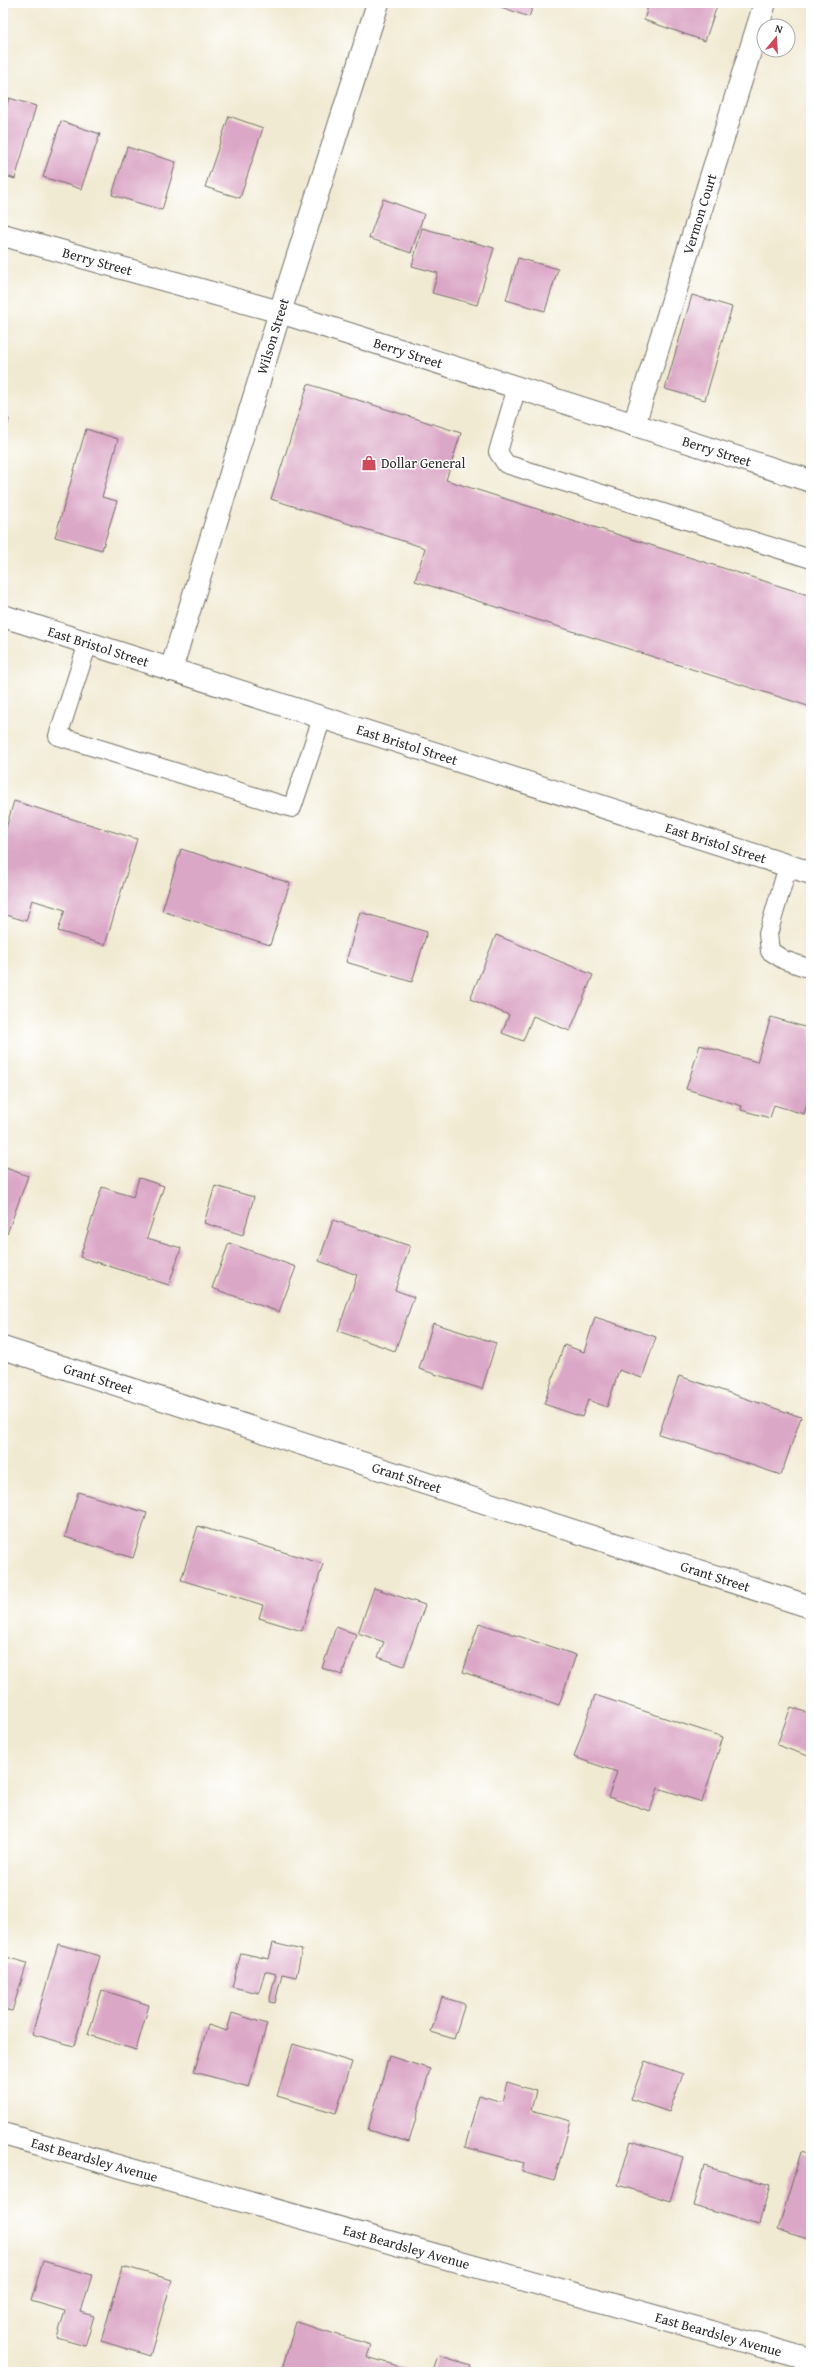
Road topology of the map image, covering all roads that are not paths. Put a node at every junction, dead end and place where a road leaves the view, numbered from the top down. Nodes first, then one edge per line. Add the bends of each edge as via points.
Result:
1 (378, 3) edge
2 (765, 3) edge
3 (3, 235) edge
4 (280, 312) junction
5 (517, 388) junction
6 (634, 425) junction
7 (811, 481) edge
8 (811, 559) edge
9 (4, 620) edge
10 (88, 643) junction
11 (171, 670) junction
12 (322, 718) junction
13 (788, 866) junction
14 (811, 873) edge
15 (811, 969) edge
16 (3, 1348) edge
17 (811, 1607) edge
18 (3, 2134) edge
19 (811, 2360) edge

1 - 4 street, Wilson Street
2 - 6 street, Vermon Court
3 - 4 street, Berry Street
4 - 5 street, Berry Street
4 - 11 street, Wilson Street
5 - 6 street, Berry Street
5 - 8 lane via 498,452 506,464
6 - 7 street, Berry Street
9 - 10 street, East Bristol Street
10 - 11 street, East Bristol Street
10 - 12 lane via 58,736 292,808
11 - 12 street, East Bristol Street
12 - 13 street, East Bristol Street
13 - 14 street, East Bristol Street
13 - 15 lane via 768,934 770,951 784,960
16 - 17 street, Grant Street
18 - 19 street, East Beardsley Avenue

